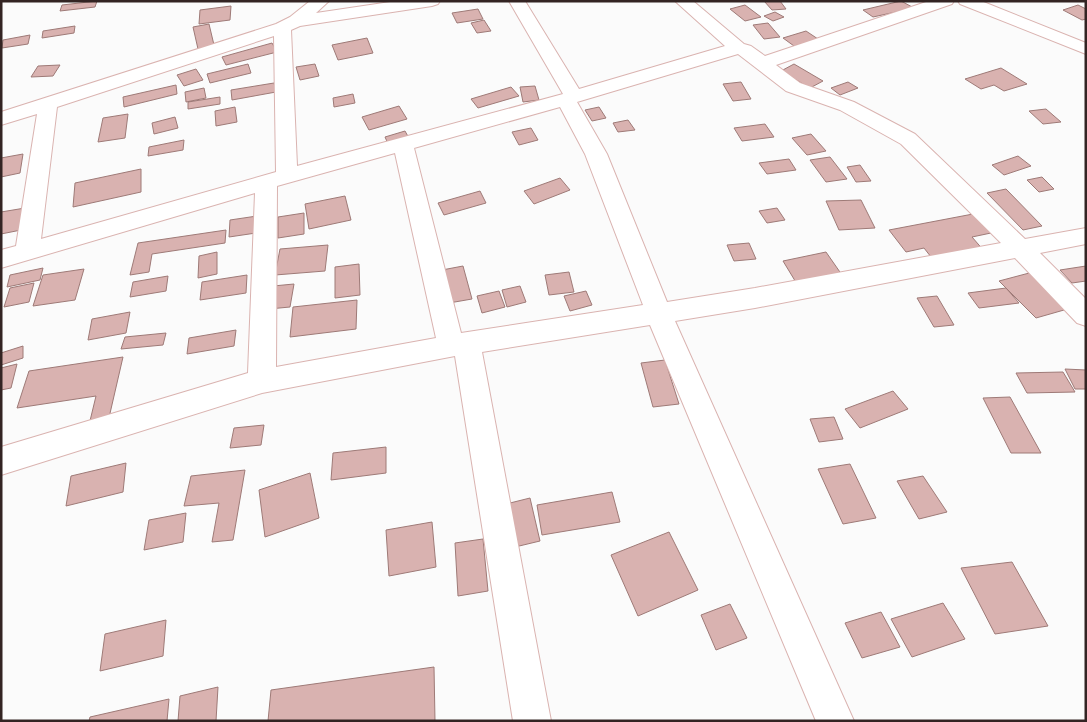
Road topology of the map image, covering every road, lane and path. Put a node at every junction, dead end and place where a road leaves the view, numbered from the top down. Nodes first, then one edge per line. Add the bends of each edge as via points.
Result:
1 (321, 1) edge
2 (432, 1) edge
3 (517, 1) edge
4 (683, 1) edge
5 (946, 1) edge
6 (966, 1) edge
7 (289, 24) junction
8 (738, 48) junction
9 (1086, 49) edge
10 (763, 63) junction
11 (570, 97) junction
12 (48, 103) junction
13 (1, 119) edge
14 (403, 144) junction
15 (277, 179) junction
16 (1086, 236) edge
17 (1020, 248) junction
18 (27, 252) junction
19 (1, 259) edge
20 (659, 314) junction
21 (1086, 316) edge
22 (459, 345) junction
23 (262, 381) junction
24 (1, 461) edge
25 (532, 721) edge
26 (835, 721) edge

1 - 7 street
2 - 7 street
3 - 11 street
4 - 8 street
5 - 10 street
6 - 9 street
7 - 12 street
7 - 15 street
8 - 10 street
8 - 11 street
10 - 17 street via 792,87 847,106 908,139
11 - 14 street
11 - 20 street
12 - 13 street
12 - 18 street
14 - 15 street
14 - 22 street
15 - 18 street
15 - 23 street
16 - 17 street
17 - 20 street
17 - 21 street
18 - 19 street
20 - 22 street
20 - 26 street
22 - 23 street
22 - 25 street
23 - 24 street

